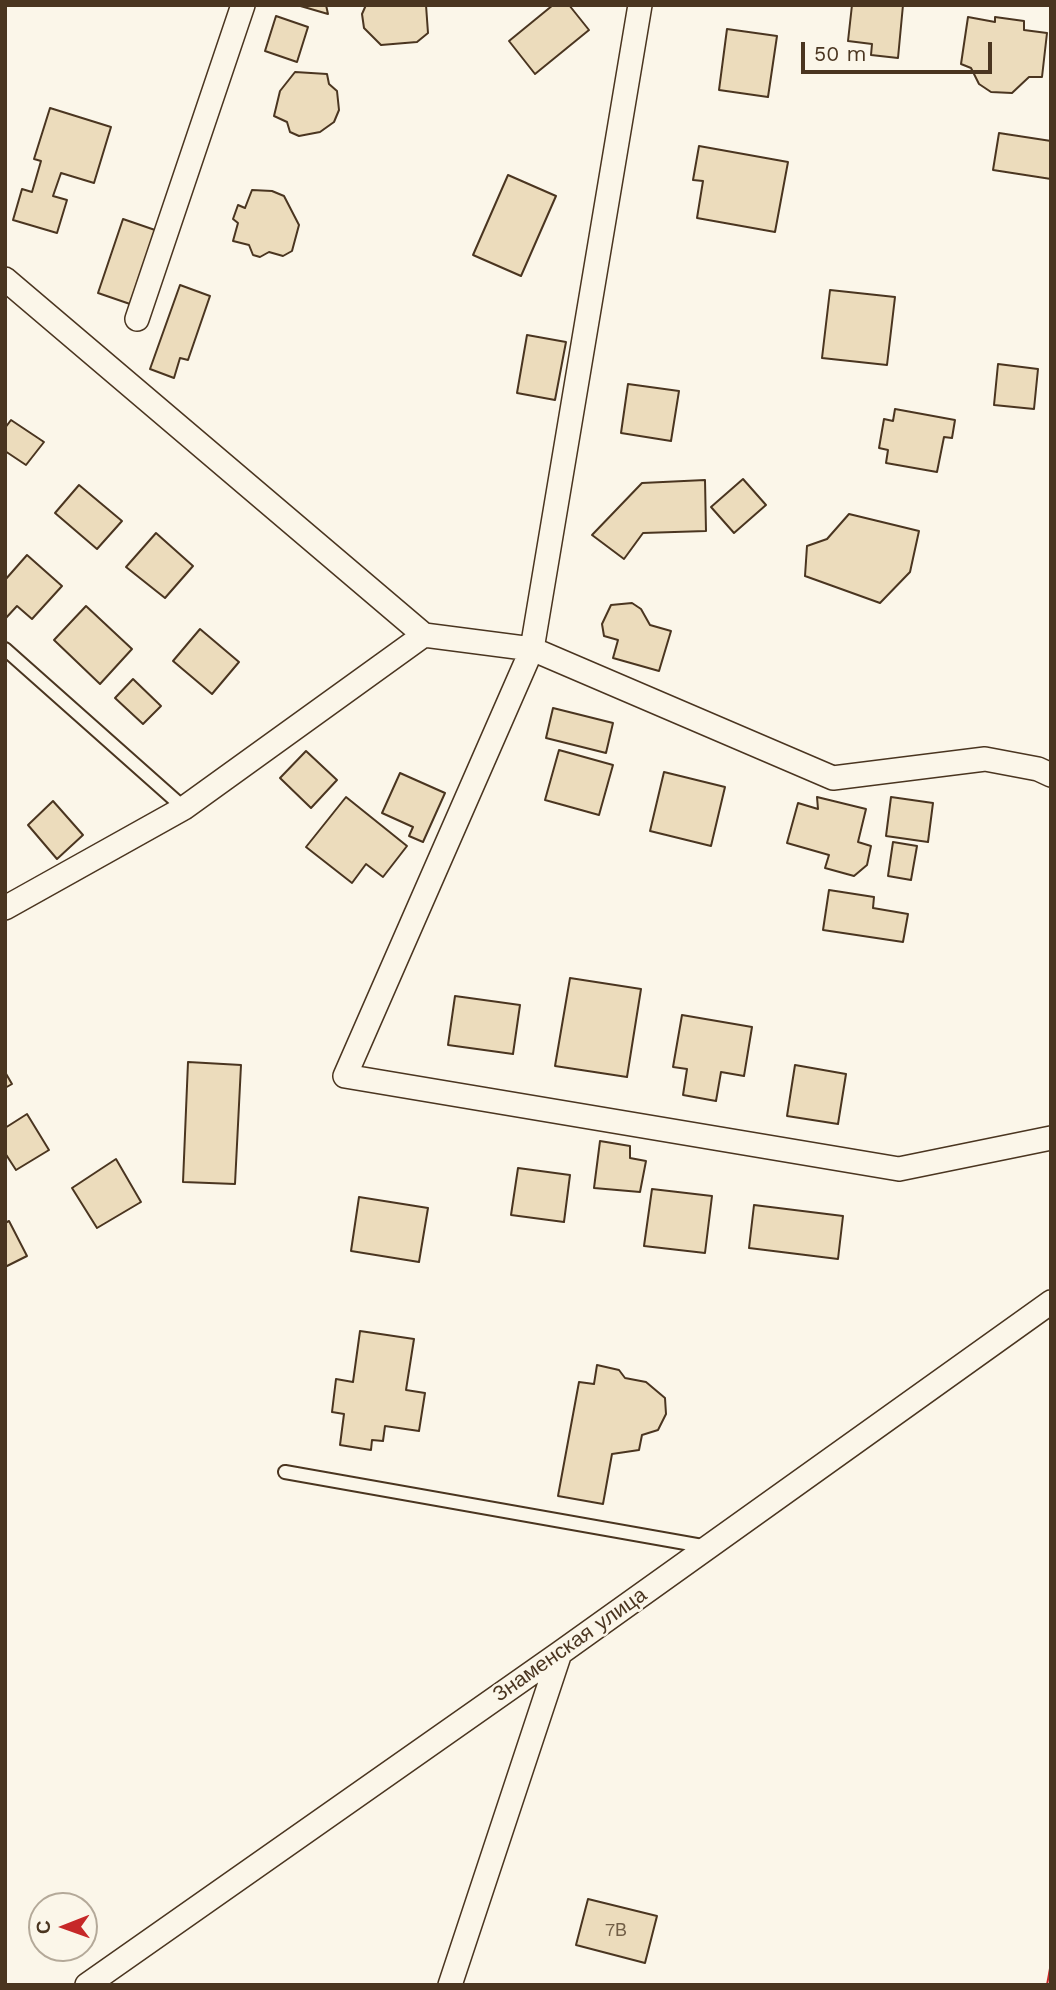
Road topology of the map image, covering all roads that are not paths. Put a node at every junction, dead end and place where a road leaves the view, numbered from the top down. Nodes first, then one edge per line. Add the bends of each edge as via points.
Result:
1 (243, 5) edge
2 (640, 5) edge
3 (5, 279) edge
4 (137, 319) dead end
5 (424, 635) junction
6 (5, 649) edge
7 (532, 649) junction
8 (1051, 775) edge
9 (184, 808) junction
10 (5, 908) edge
11 (1051, 1138) edge
12 (1051, 1302) edge
13 (285, 1472) dead end
14 (708, 1547) junction
15 (560, 1653) junction
16 (87, 1985) edge
17 (450, 1985) edge

1 - 4 street
2 - 7 street
3 - 5 street
5 - 7 street
5 - 9 street
6 - 9 lane
7 - 8 street via 833,778 985,758
7 - 11 street via 345,1076 899,1169
9 - 10 street
12 - 14 street, Знаменская улица
13 - 14 lane
14 - 15 street, Знаменская улица
15 - 16 street, Знаменская улица
15 - 17 street

